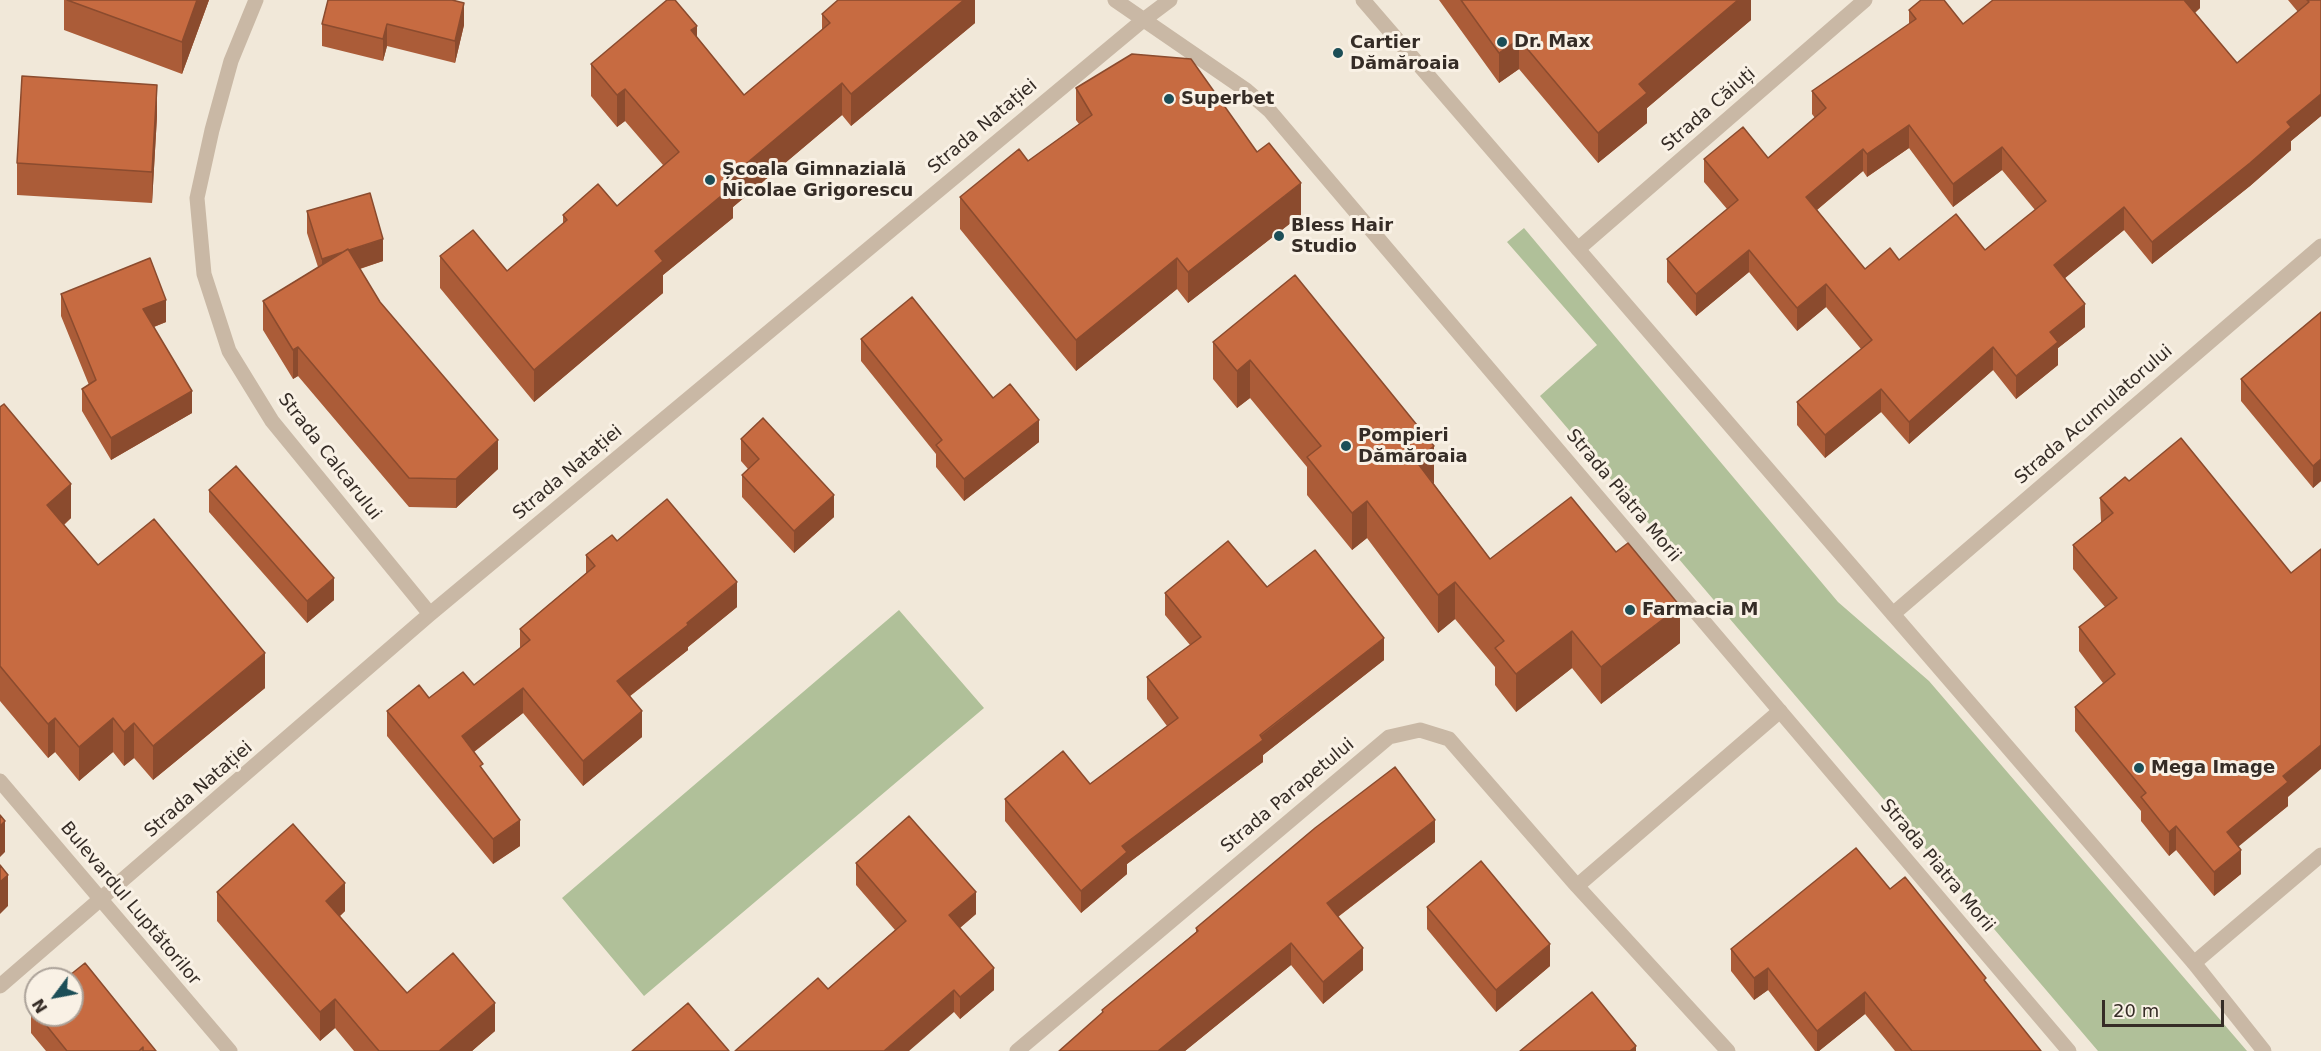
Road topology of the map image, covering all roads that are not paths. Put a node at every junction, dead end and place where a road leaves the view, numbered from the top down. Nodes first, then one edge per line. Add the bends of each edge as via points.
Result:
1 (256, 0) edge
2 (1115, 0) edge
3 (1170, 0) edge
4 (1363, 0) edge
5 (1865, 0) edge
6 (1142, 21) junction
7 (2321, 246) edge
8 (1578, 249) junction
9 (430, 614) junction
10 (1893, 614) junction
11 (1780, 711) junction
12 (0, 782) edge
13 (2321, 855) edge
14 (1576, 886) junction
15 (101, 900) junction
16 (2194, 963) junction
17 (0, 986) edge
18 (230, 1051) edge
19 (1017, 1051) edge
20 (1728, 1051) edge
21 (2069, 1051) edge
22 (2265, 1051) edge

1 - 9 street, Strada Calcarului via 231,61 197,198 204,274 229,351 272,421
2 - 6 street, Strada Piatra Morii
3 - 6 street, Strada Natației
4 - 8 street
5 - 8 street, Strada Căiuți
6 - 9 street, Strada Natației
6 - 11 street, Strada Piatra Morii via 1246,90 1269,110
7 - 10 street, Strada Acumulatorului
8 - 10 street
9 - 15 street, Strada Natației
10 - 16 street
11 - 14 street
11 - 21 street, Strada Piatra Morii
12 - 15 street, Bulevardul Luptătorilor
13 - 16 street
14 - 19 street, Strada Parapetului via 1449,739 1420,730 1389,737
14 - 20 street, Strada Parapetului
15 - 17 street, Strada Natației
15 - 18 street, Bulevardul Luptătorilor
16 - 22 street

